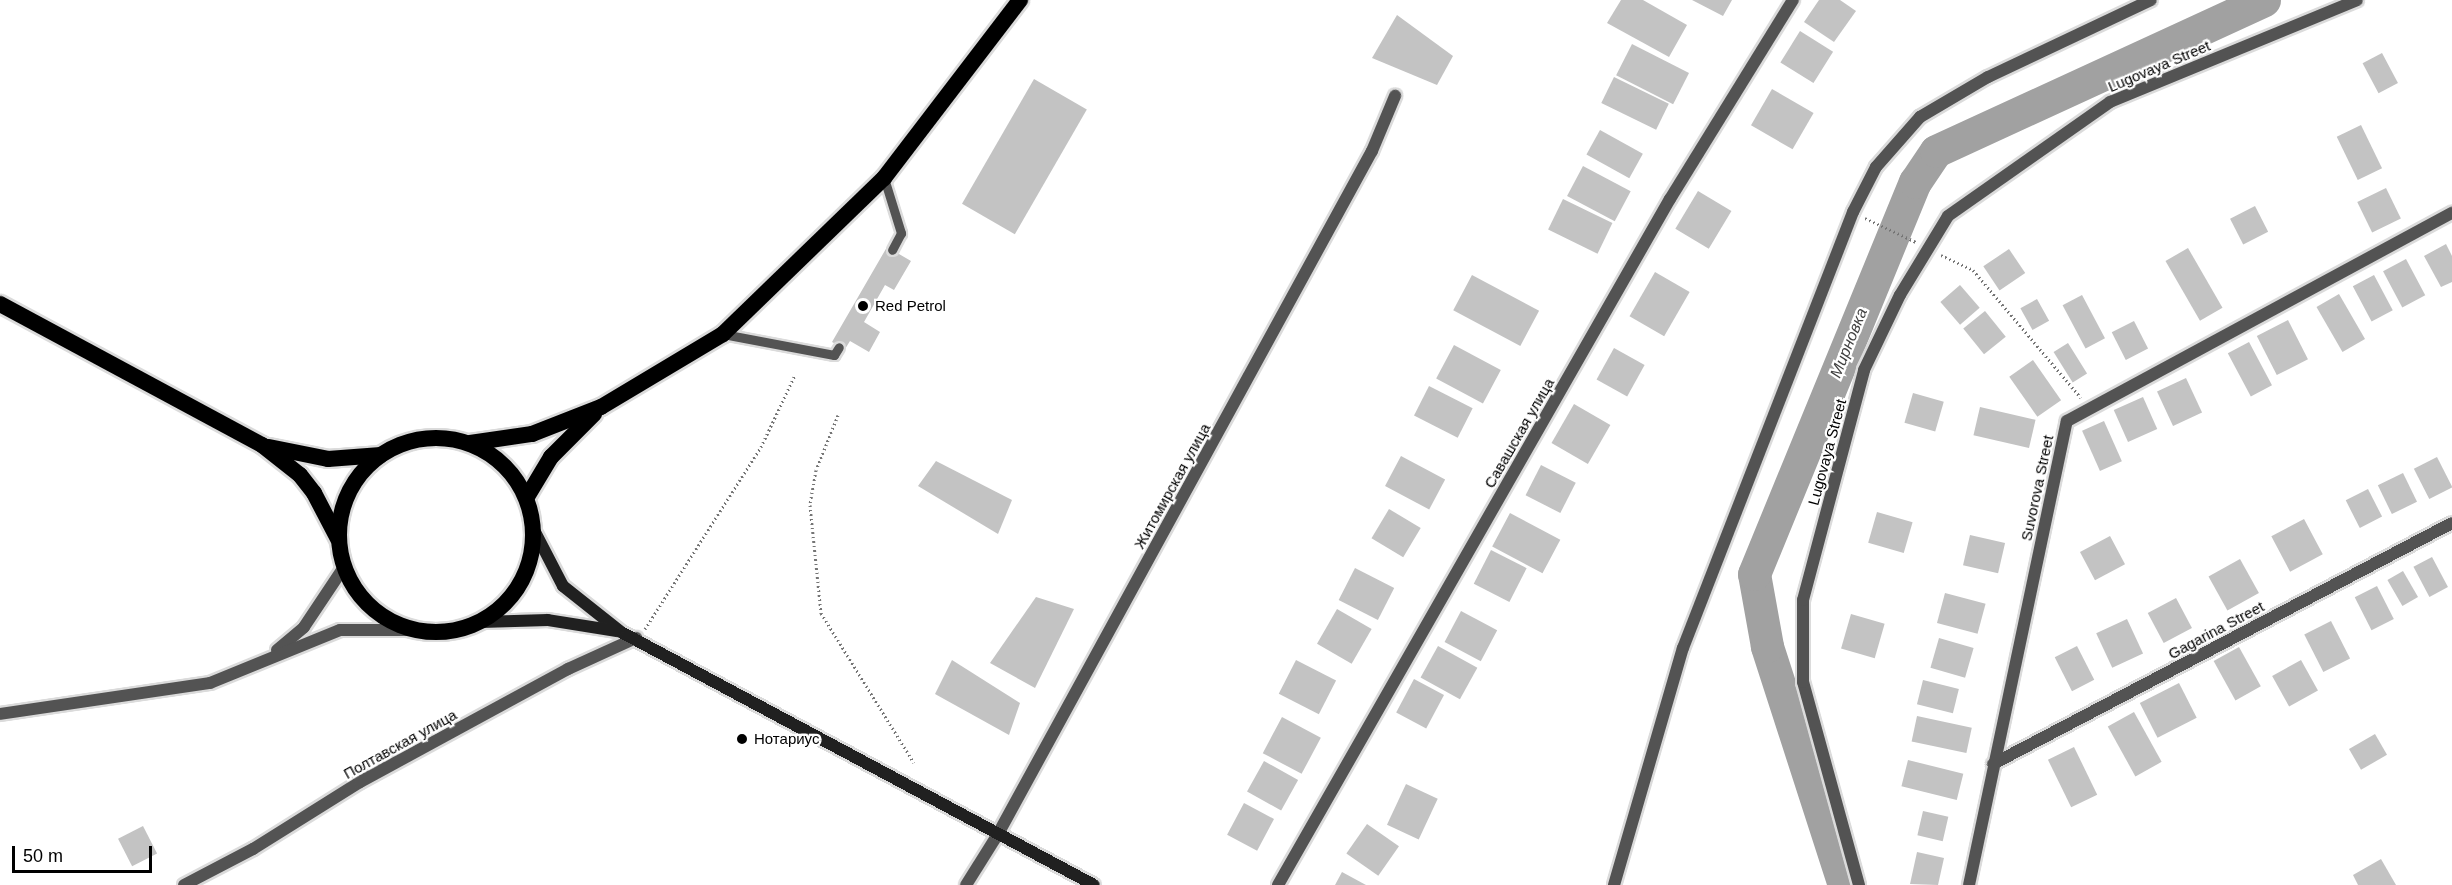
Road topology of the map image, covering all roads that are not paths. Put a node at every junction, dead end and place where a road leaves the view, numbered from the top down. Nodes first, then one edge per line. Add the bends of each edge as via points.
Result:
1 (1020, 0) edge
2 (1793, 0) edge
3 (2151, 0) edge
4 (2357, 0) edge
5 (1395, 96) dead end
6 (884, 178) junction
7 (2452, 213) edge
8 (892, 250) dead end
9 (0, 304) edge
10 (723, 334) junction
11 (839, 347) dead end
12 (601, 407) junction
13 (470, 443) junction
14 (262, 445) junction
15 (381, 455) junction
16 (526, 497) junction
17 (2452, 523) edge
18 (534, 530) junction
19 (338, 538) junction
20 (344, 567) junction
21 (481, 622) junction
22 (416, 630) junction
23 (621, 632) junction
24 (636, 638) junction
25 (265, 660) junction
26 (0, 714) edge
27 (1993, 764) junction
28 (998, 834) junction
29 (183, 885) edge
30 (966, 885) edge
31 (1094, 885) edge
32 (1278, 885) edge
33 (1614, 885) edge
34 (1859, 885) edge
35 (1968, 885) edge

1 - 6 highway
2 - 32 street, Савашская улица via 1670,199
3 - 33 street via 1988,77 1920,117 1876,167 1853,212 1683,648
4 - 34 street, Lugovaya Street via 2110,102 1948,216 1900,295 1864,370 1803,600 1803,682
5 - 28 street, Житомирская улица via 1372,151
6 - 8 lane via 901,233
6 - 10 highway
7 - 27 street, Suvorova Street via 2067,421
9 - 14 highway
10 - 11 lane via 834,355
10 - 12 highway
12 - 13 highway via 532,434
12 - 16 highway via 551,457
13 - 15 highway via 440,437 409,441
13 - 16 highway via 504,464
14 - 15 highway via 328,459
14 - 19 highway via 307,484
15 - 19 highway via 357,477 343,506
16 - 18 highway
17 - 27 street, Gagarina Street
18 - 21 highway via 531,558 521,584 504,606
18 - 23 main road via 562,586
19 - 20 highway
20 - 22 highway via 360,596 385,618
20 - 25 street via 304,627
21 - 22 highway via 449,632
21 - 23 main road via 548,620
22 - 25 street via 340,630
23 - 24 main road
24 - 28 main road
24 - 29 street, Полтавская улица via 568,669 412,753 253,849
25 - 26 street via 210,683
27 - 35 street, Suvorova Street
28 - 30 street, Житомирская улица
28 - 31 main road

